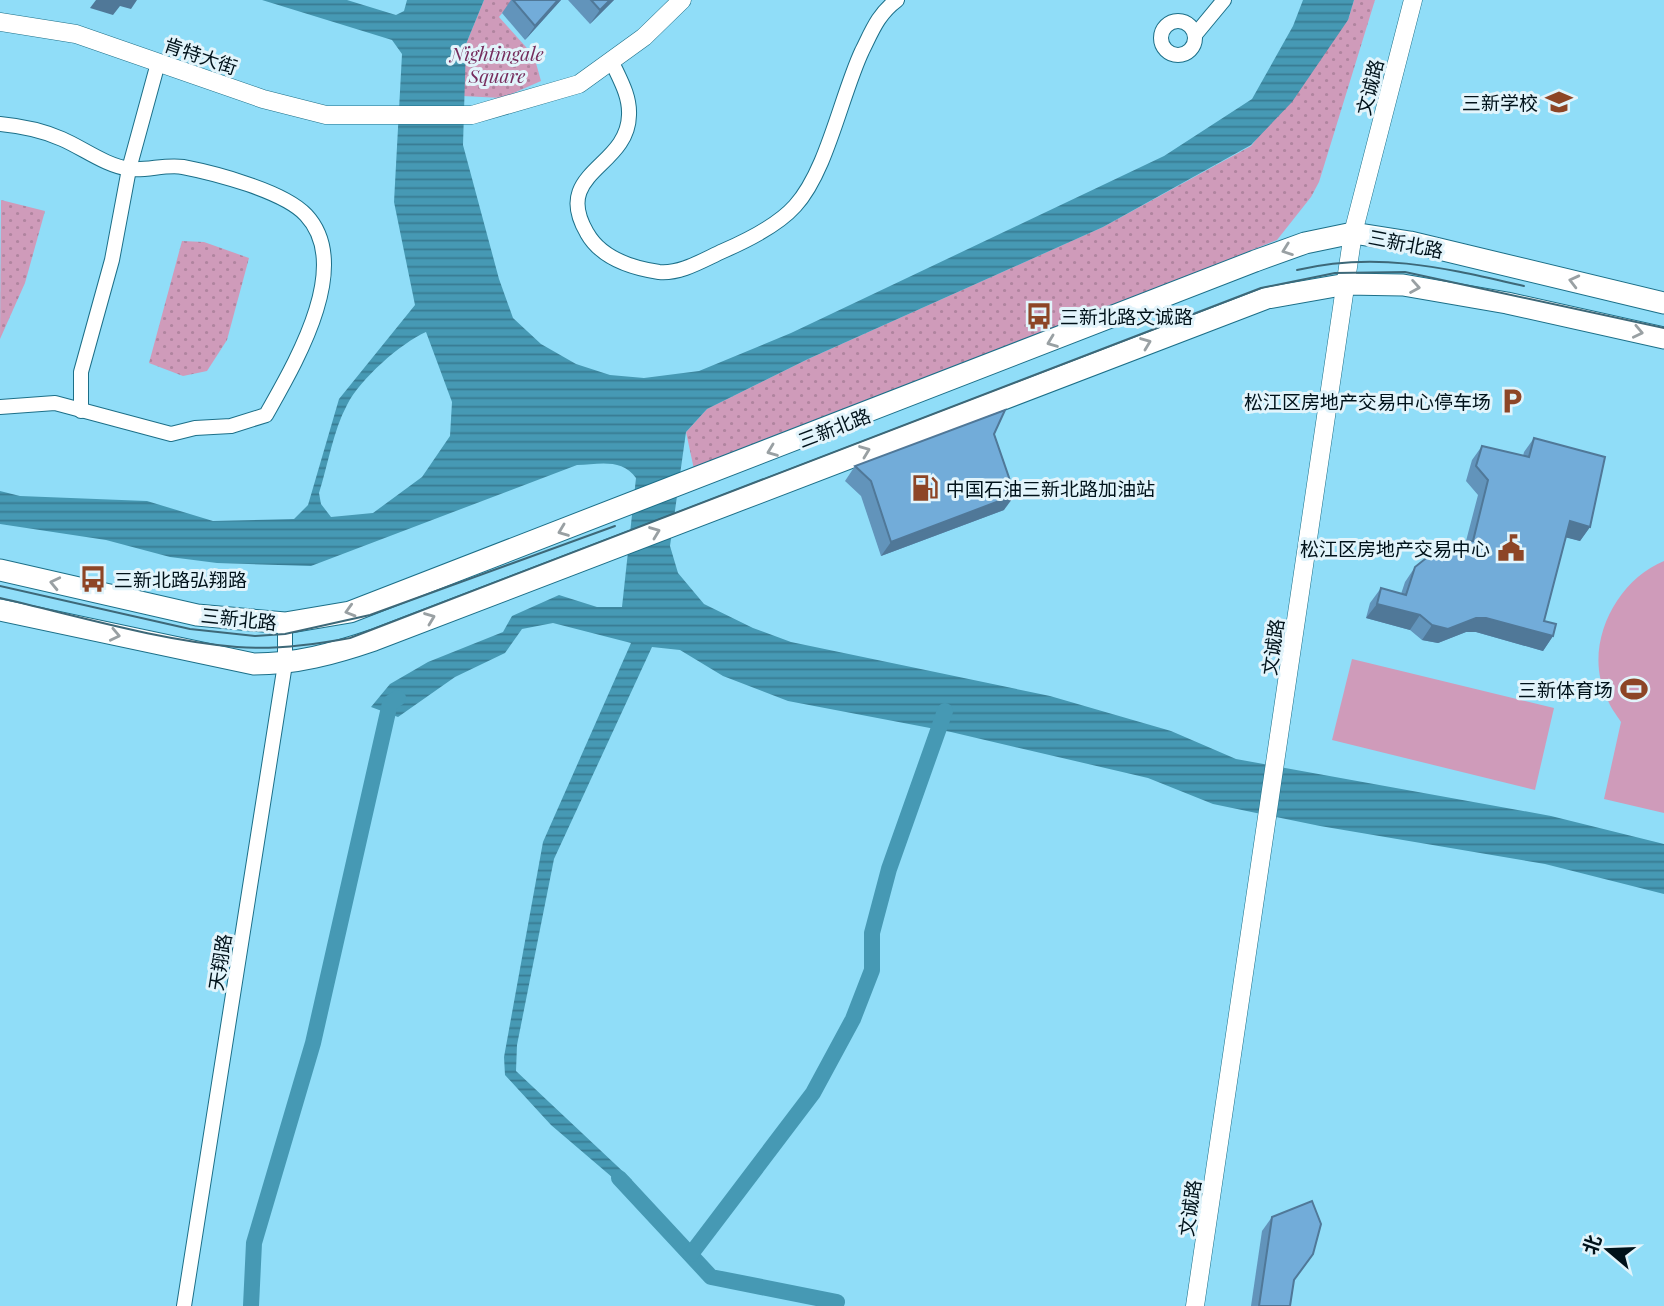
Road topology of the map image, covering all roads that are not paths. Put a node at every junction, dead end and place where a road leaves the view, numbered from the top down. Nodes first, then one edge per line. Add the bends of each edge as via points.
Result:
1 (682, 0) edge
2 (897, 0) edge
3 (1224, 0) edge
4 (1413, 0) edge
5 (0, 22) edge
6 (1195, 35) dead end
7 (611, 60) junction
8 (158, 63) junction
9 (0, 124) edge
10 (129, 169) junction
11 (1353, 233) junction
12 (1347, 284) junction
13 (1664, 303) edge
14 (1664, 338) edge
15 (0, 407) edge
16 (81, 411) junction
17 (0, 570) edge
18 (0, 610) edge
19 (285, 623) junction
20 (285, 664) junction
21 (184, 1306) edge
22 (1195, 1306) edge

1 - 7 street via 644,37
2 - 7 street via 881,11 844,94 814,179 794,207 732,247 672,273 613,259 587,233 578,202 580,184 617,150 629,117 626,92
3 - 6 street
4 - 11 street, 文诚路
5 - 8 street, 肯特大街 via 76,34
7 - 8 street, 肯特大街 via 579,84 472,115 390,116 326,115
8 - 10 street
9 - 10 street via 61,138
10 - 16 street via 112,260 81,372
10 - 16 street via 181,167 287,202 306,215 324,245 323,289 296,361 266,415 231,426 171,434
11 - 12 street, 文诚路
13 -> 11 main road, 三新北路 via 1410,242
11 -> 19 main road, 三新北路 via 1305,243 1255,261 350,612
12 -> 14 main road, 三新北路 via 1403,285
20 -> 12 main road, 三新北路 via 374,640 1268,298
12 - 22 street, 文诚路
15 - 16 street via 55,403
19 -> 17 main road, 三新北路 via 197,615
18 -> 20 main road, 三新北路 via 254,664
19 - 20 street, 天翔路
20 - 21 street, 天翔路

